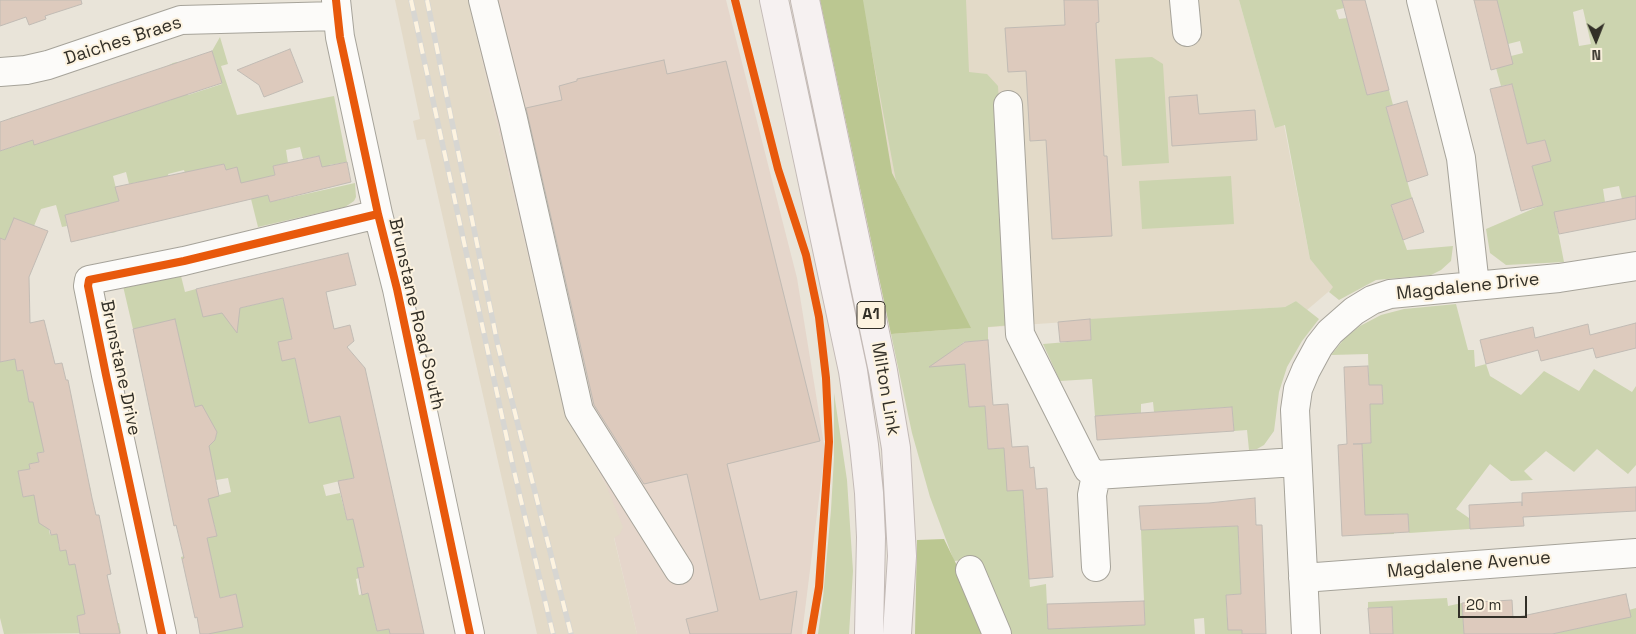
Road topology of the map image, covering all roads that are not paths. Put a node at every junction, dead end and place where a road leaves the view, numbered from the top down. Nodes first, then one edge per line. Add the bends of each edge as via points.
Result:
1 (482, 0) edge
2 (774, 0) edge
3 (805, 0) edge
4 (1184, 0) edge
5 (1421, 0) edge
6 (336, 8) edge
7 (1187, 32) dead end
8 (0, 72) edge
9 (1008, 105) dead end
10 (378, 214) junction
11 (1636, 266) edge
12 (1475, 286) junction
13 (1296, 462) junction
14 (1096, 475) junction
15 (1636, 553) edge
16 (1096, 567) dead end
17 (679, 570) dead end
18 (970, 570) dead end
19 (1303, 578) junction
20 (162, 634) edge
21 (470, 634) edge
22 (869, 634) edge
23 (897, 634) edge
24 (998, 634) edge
25 (1306, 634) edge

1 - 17 street via 513,120 579,411
2 - 22 main road, Milton Link / A1 via 853,371 863,436 870,493
3 - 23 main road, Milton Link / A1 via 896,448 902,556
4 - 7 street
5 - 12 street via 1461,158
6 - 8 street, Daiches Braes via 181,20 48,65
6 - 10 street, Brunstane Road South
9 - 14 street via 1020,334 1088,469
10 - 20 street, Brunstane Drive via 184,261 89,280 106,375
10 - 21 street, Brunstane Road South via 397,289
11 - 12 street, Magdalene Drive
12 - 13 street, Magdalene Drive via 1390,294 1354,311 1330,332 1313,357 1298,389 1294,410
13 - 14 street
13 - 19 street, Magdalene Drive
14 - 16 street via 1092,495
15 - 19 street, Magdalene Avenue
18 - 24 street
19 - 25 street, Magdalene Drive

